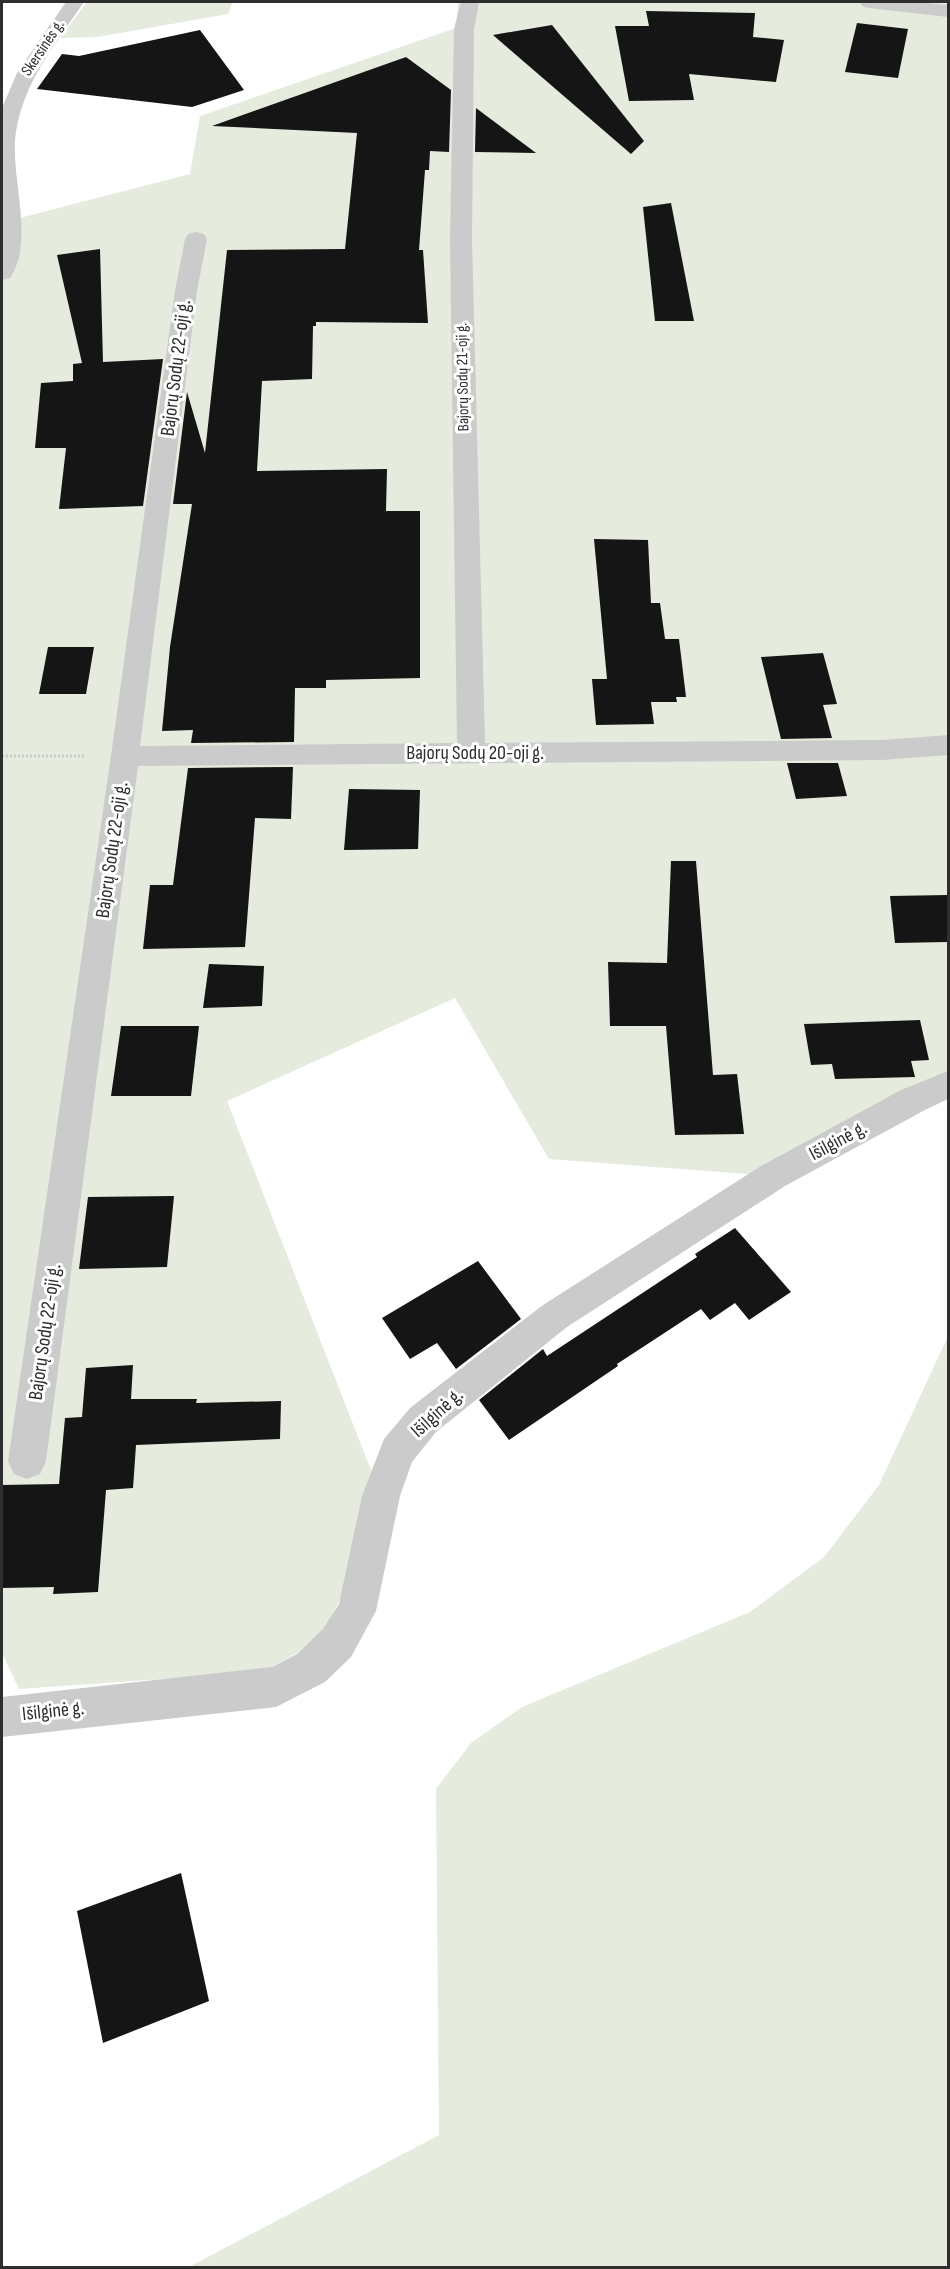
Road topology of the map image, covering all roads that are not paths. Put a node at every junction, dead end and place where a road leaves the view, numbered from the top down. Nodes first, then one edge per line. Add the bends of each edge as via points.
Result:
1 (75, 2) edge
2 (470, 2) edge
3 (869, 2) edge
4 (948, 11) edge
5 (196, 239) dead end
6 (2, 273) edge
7 (948, 745) edge
8 (471, 753) junction
9 (125, 756) junction
10 (948, 1085) edge
11 (27, 1461) dead end
12 (2, 1717) edge

1 - 6 street, Skersinės g. via 31,62 17,88 8,121 4,154 11,236
2 - 8 street, Bajorų Sodų 21-oji g. via 464,29 461,240
3 - 4 street
5 - 9 street, Bajorų Sodų 22-oji g.
7 - 8 street, Bajorų Sodų 20-oji g. via 882,750
8 - 9 street, Bajorų Sodų 20-oji g.
9 - 11 street, Bajorų Sodų 22-oji g.
10 - 12 street, Išilginė g. via 773,1176 555,1316 423,1420 397,1452 381,1496 357,1611 337,1643 311,1668 276,1688

